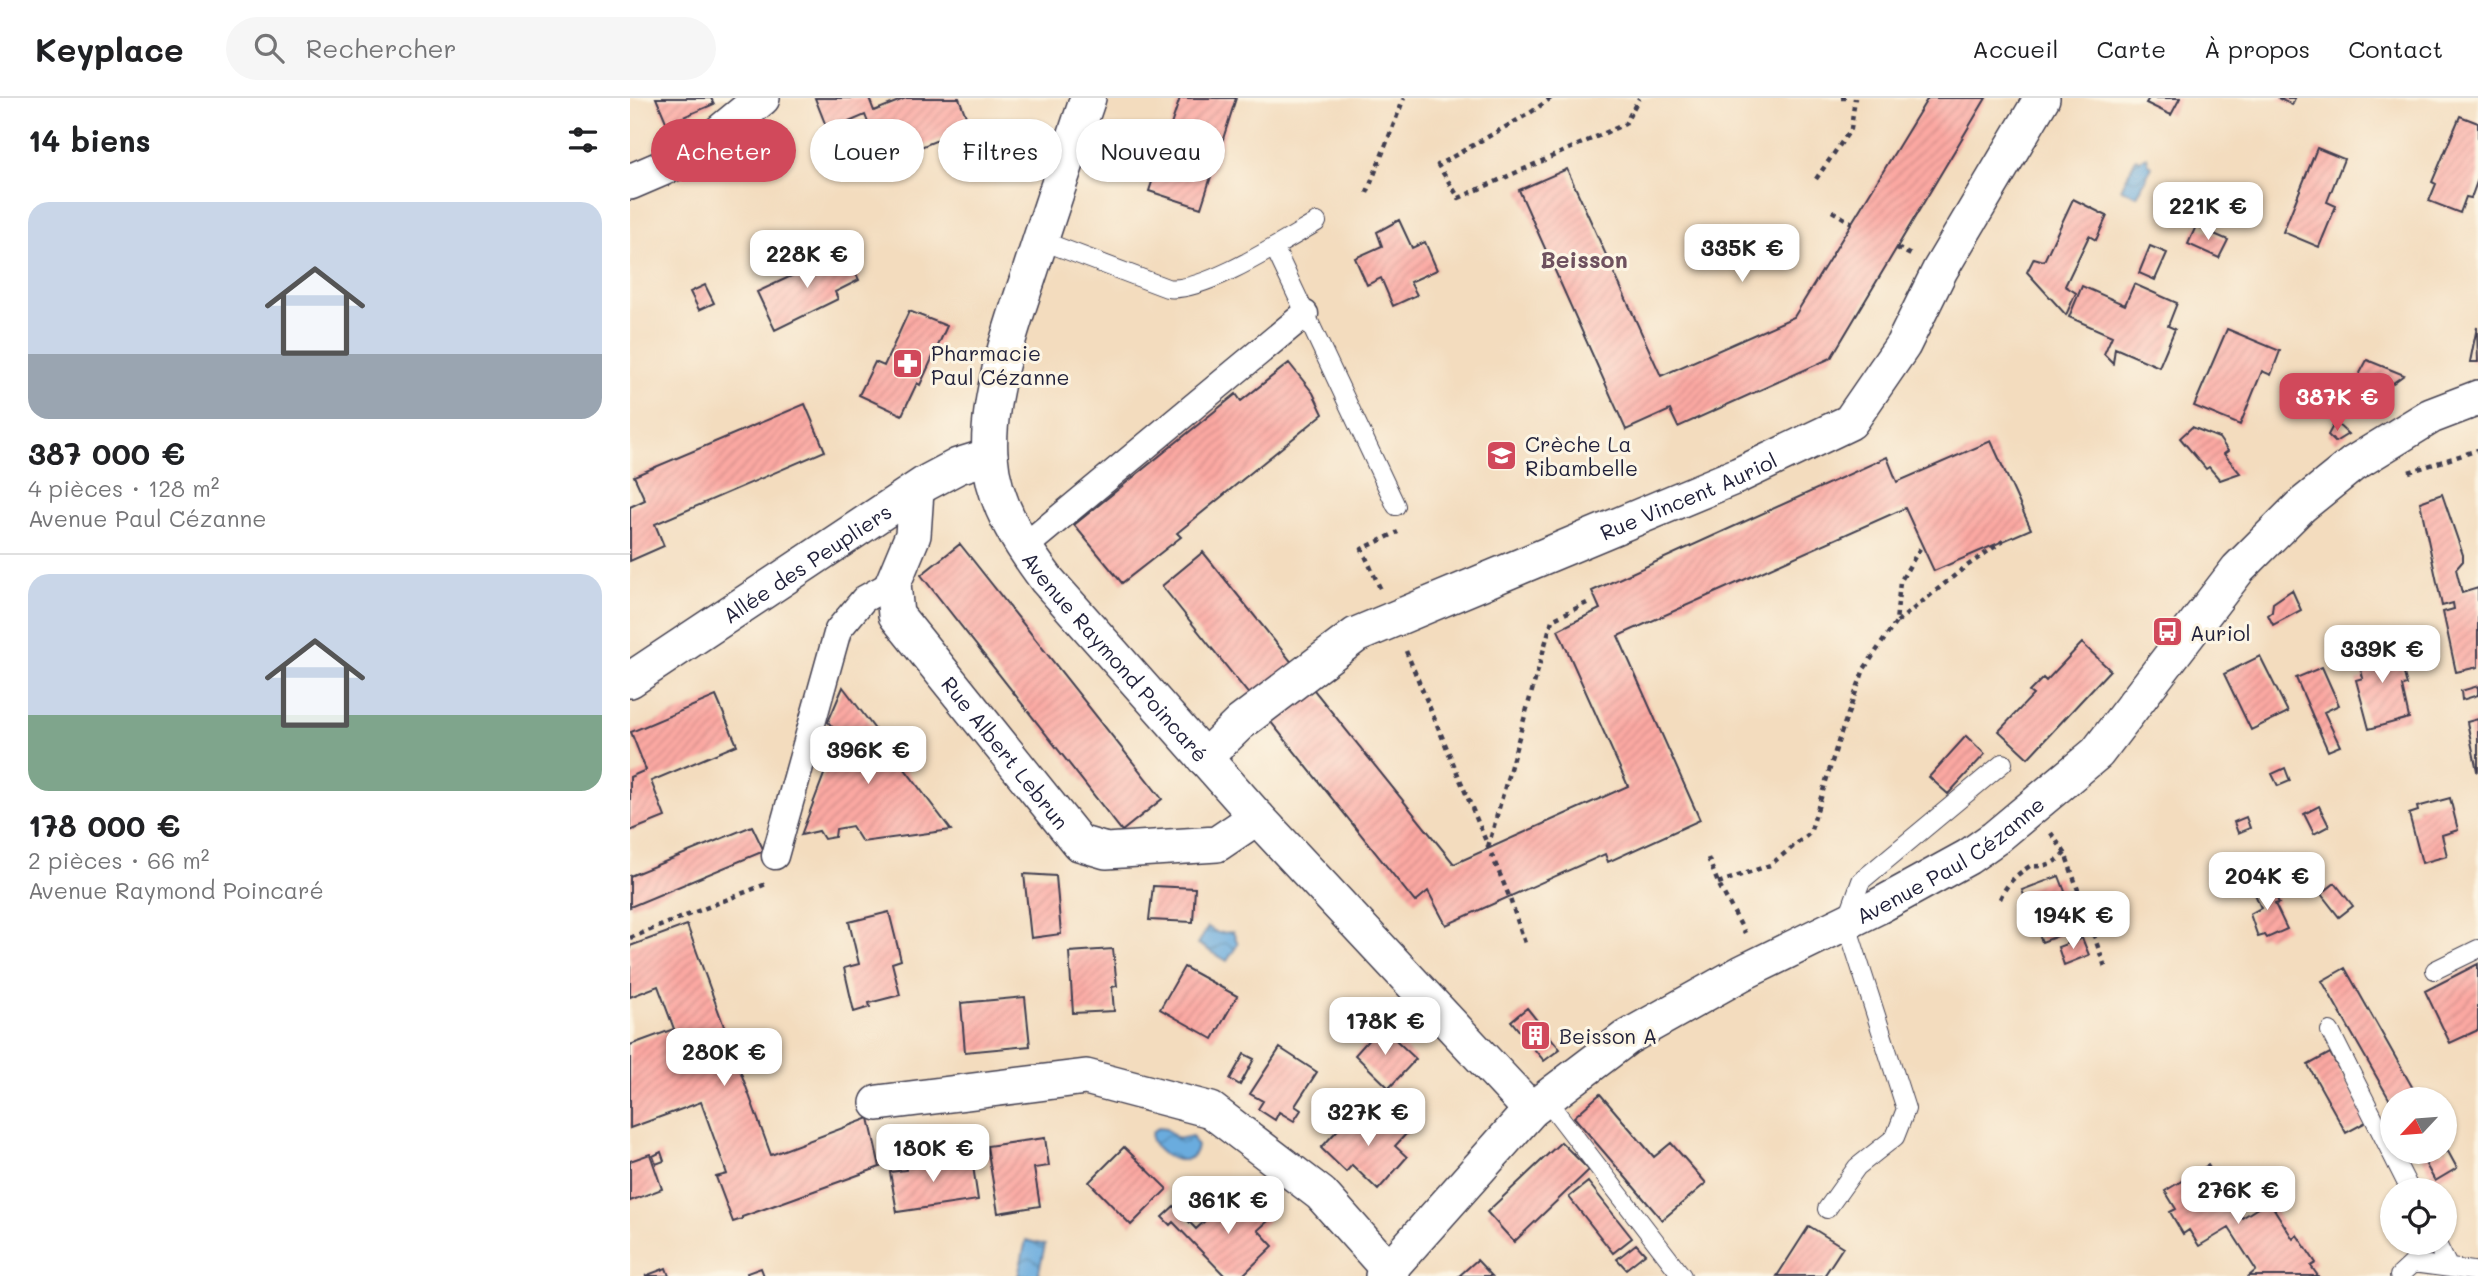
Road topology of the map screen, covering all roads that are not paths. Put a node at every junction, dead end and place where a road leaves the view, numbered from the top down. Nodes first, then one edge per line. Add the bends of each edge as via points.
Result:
1 (762, 98) edge
2 (1088, 98) edge
3 (2042, 98) edge
4 (630, 181) edge
5 (1317, 222) dead end
6 (1040, 240) junction
7 (1274, 247) junction
8 (1305, 314) junction
9 (2478, 398) edge
10 (990, 456) junction
11 (916, 491) junction
12 (1396, 506) dead end
13 (1023, 548) junction
14 (893, 583) junction
15 (630, 680) edge
16 (1204, 758) junction
17 (2003, 763) dead end
18 (1257, 817) junction
19 (775, 856) road end
20 (1846, 922) junction
21 (2478, 949) edge
22 (2435, 970) dead end
23 (2330, 1031) dead end
24 (878, 1102) dead end
25 (1538, 1105) junction
26 (2404, 1178) edge
27 (1827, 1209) dead end
28 (2442, 1255) edge
29 (2449, 1268) junction
30 (1388, 1274) edge
31 (1682, 1276) edge
32 (2399, 1276) edge
33 (2478, 1276) edge

1 - 4 street via 693,155
2 - 6 street, Avenue Raymond Poincaré
3 - 16 street, Rue Vincent Auriol via 1940,270 1903,345 1850,422 1400,635 1356,635 1240,723
5 - 7 lane
6 - 7 lane via 1178,290
6 - 10 street, Avenue Raymond Poincaré via 1003,359
7 - 8 lane
8 - 12 lane
8 - 13 street
9 - 20 street, Avenue Paul Cézanne via 2431,416 2353,464 2301,506 2238,569 2097,753 2029,810 1968,858
10 - 11 street, Allée des Peupliers via 958,466
10 - 13 street, Avenue Raymond Poincaré via 994,481
11 - 14 street via 913,535
11 - 15 street, Allée des Peupliers
13 - 16 street, Avenue Raymond Poincaré
14 - 18 street, Rue Albert Lebrun via 896,615 1079,843 1106,851 1217,844
14 - 19 street via 864,599 838,630
16 - 18 street, Avenue Raymond Poincaré
17 - 20 lane via 1861,881
18 - 25 street, Avenue Raymond Poincaré
20 - 25 street, Avenue Paul Cézanne via 1626,1038
20 - 27 lane via 1906,1109 1895,1137 1857,1167
21 - 22 lane
23 - 26 lane
24 - 30 street via 1086,1077 1211,1110 1321,1194
25 - 30 street, Avenue Paul Cézanne
25 - 31 lane
28 - 29 lane
29 - 32 lane via 2413,1263
29 - 33 lane

